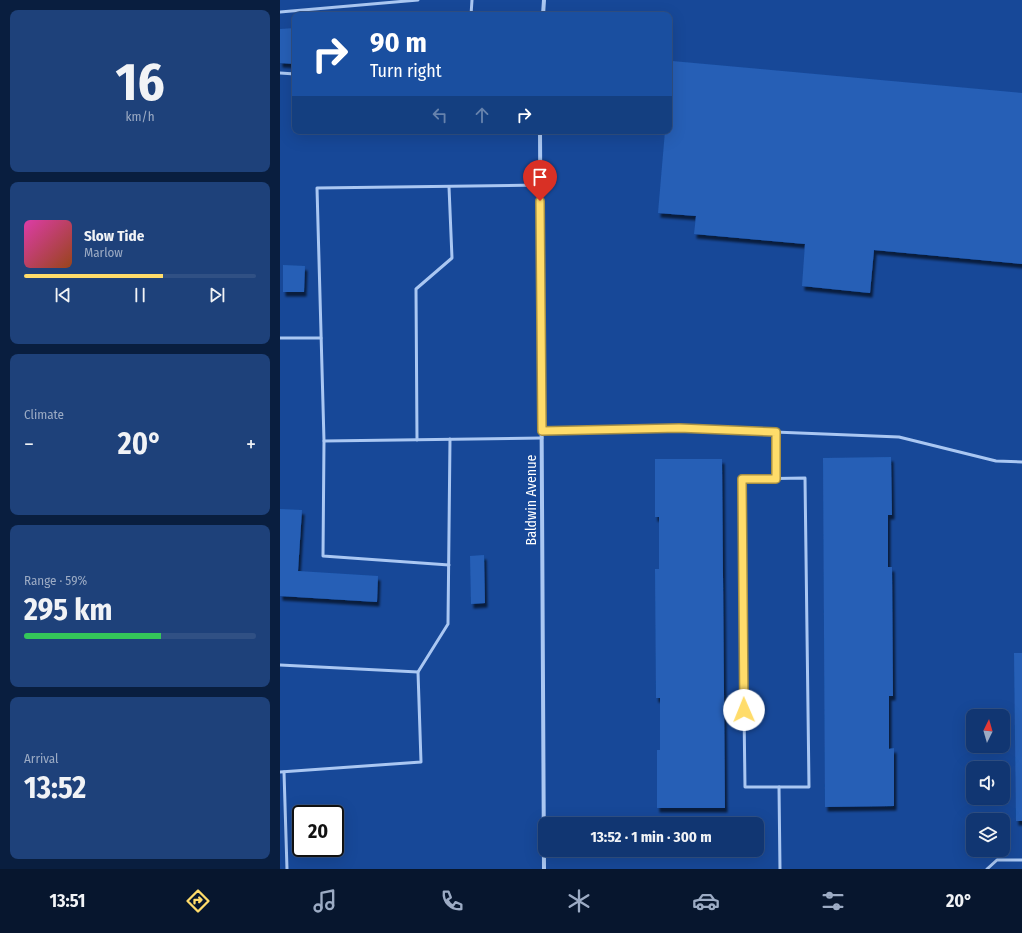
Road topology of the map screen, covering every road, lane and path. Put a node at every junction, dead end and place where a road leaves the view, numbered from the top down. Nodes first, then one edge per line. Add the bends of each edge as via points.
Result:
1 (418, 0) edge
2 (472, 0) edge
3 (544, 0) edge
4 (280, 12) edge
5 (471, 12) edge
6 (544, 12) edge
7 (280, 73) edge
8 (292, 74) edge
9 (540, 134) edge
10 (540, 185) junction
11 (449, 187) junction
12 (280, 338) edge
13 (322, 338) junction
14 (542, 431) junction
15 (776, 432) junction
16 (542, 438) junction
17 (450, 439) junction
18 (416, 440) junction
19 (324, 441) junction
20 (1022, 462) edge
21 (776, 479) junction
22 (449, 565) junction
23 (280, 664) edge
24 (418, 672) junction
25 (280, 772) edge
26 (284, 772) junction
27 (779, 787) junction
28 (1022, 860) edge
29 (287, 869) edge
30 (544, 869) edge
31 (780, 869) edge
32 (987, 869) edge

1 - 4 lane
2 - 5 lane
3 - 6 street
7 - 8 lane
9 - 10 street, Baldwin Avenue
10 - 11 lane
10 - 14 street, Baldwin Avenue
11 - 13 lane via 317,188
11 - 18 lane via 452,258 416,289
12 - 13 lane
13 - 19 lane
14 - 15 lane via 679,428
14 - 16 street, Baldwin Avenue
15 - 20 lane via 899,437 996,461
15 - 21 lane
16 - 17 lane
16 - 30 street, Baldwin Avenue
17 - 18 lane
17 - 22 lane
18 - 19 lane
19 - 22 lane via 323,556
21 - 27 lane via 805,478 809,787
21 - 27 lane via 742,479 745,787
22 - 24 lane via 448,624
23 - 24 lane
24 - 26 lane via 421,762
25 - 26 lane
26 - 29 lane
27 - 31 lane
28 - 32 lane via 997,860

